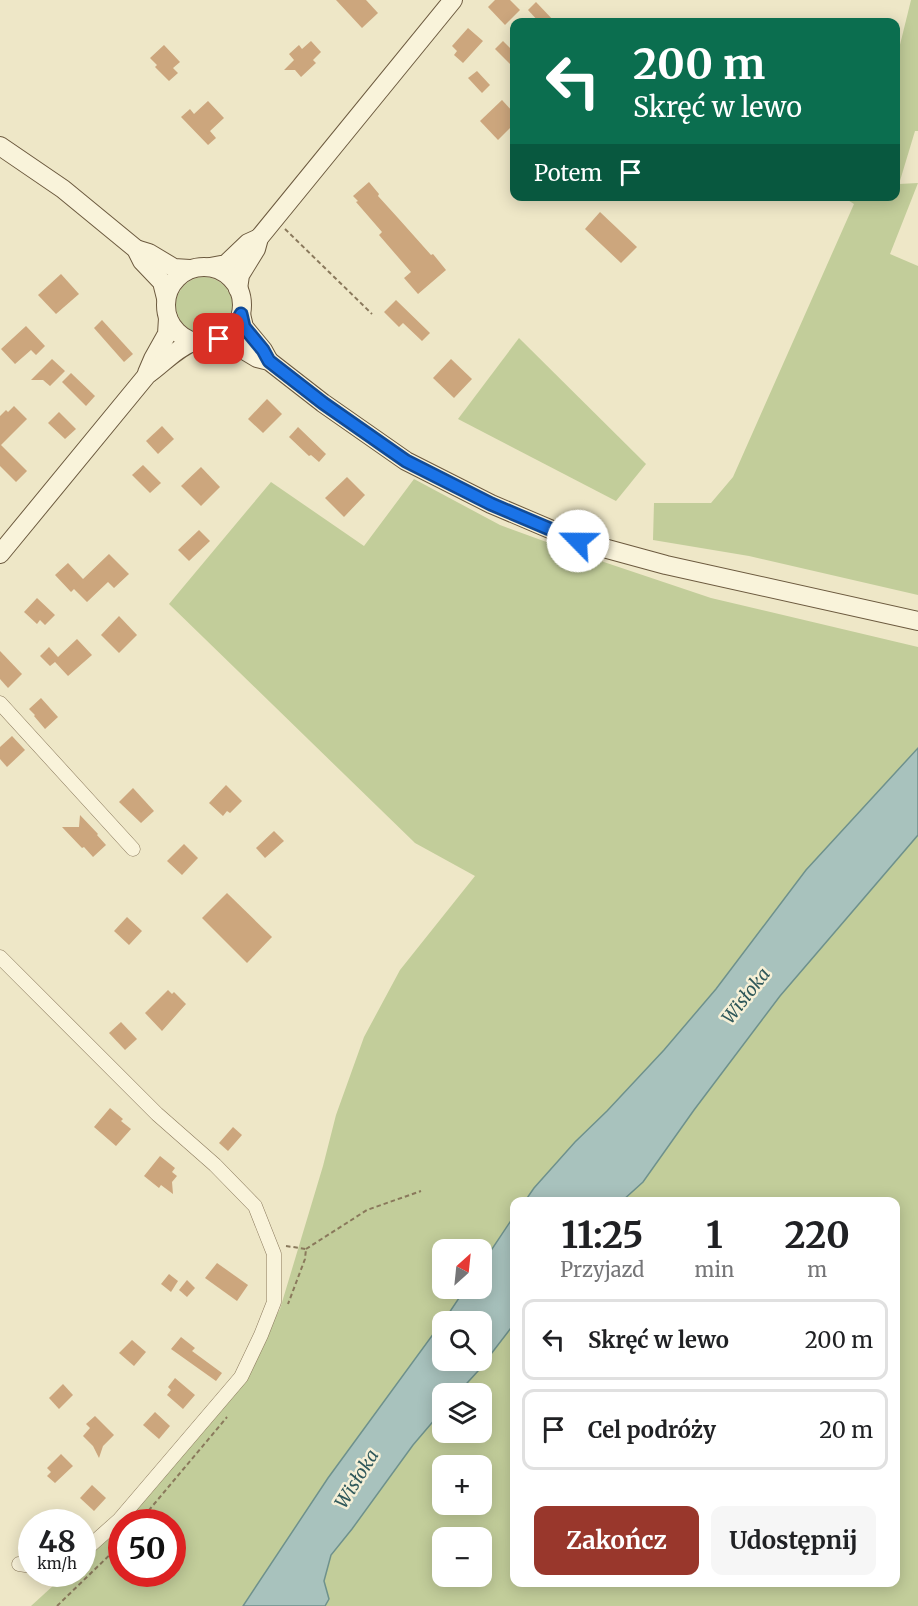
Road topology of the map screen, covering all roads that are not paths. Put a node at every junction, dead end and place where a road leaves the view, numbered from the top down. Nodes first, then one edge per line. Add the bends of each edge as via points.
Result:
1 (453, 0) edge
2 (0, 146) edge
3 (259, 238) junction
4 (136, 249) junction
5 (210, 267) junction
6 (190, 269) junction
7 (238, 289) junction
8 (166, 298) junction
9 (241, 314) junction
10 (168, 318) junction
11 (219, 339) junction
12 (195, 341) junction
13 (269, 361) junction
14 (147, 375) junction
15 (0, 554) edge
16 (918, 621) edge
17 (0, 703) edge
18 (133, 849) dead end
19 (0, 957) edge
20 (96, 1540) edge

1 - 3 main road
2 - 4 main road via 63,189
3 - 5 main road via 225,264
3 - 7 main road via 240,275
4 - 6 main road via 174,268
4 - 8 main road via 162,282
5 - 6 main road
5 - 7 main road via 228,275
6 - 8 main road via 174,280
7 - 9 main road
8 - 10 main road
9 - 11 main road via 233,329
9 - 13 main road via 244,327
10 - 12 main road via 180,334
10 - 14 main road via 167,334
11 - 12 main road
11 - 13 main road
12 - 14 main road via 182,346
13 - 16 main road via 406,461 491,504 578,541 666,565
14 - 15 main road
17 - 18 street
19 - 20 street via 255,1206 274,1254 274,1302 241,1377 118,1520

